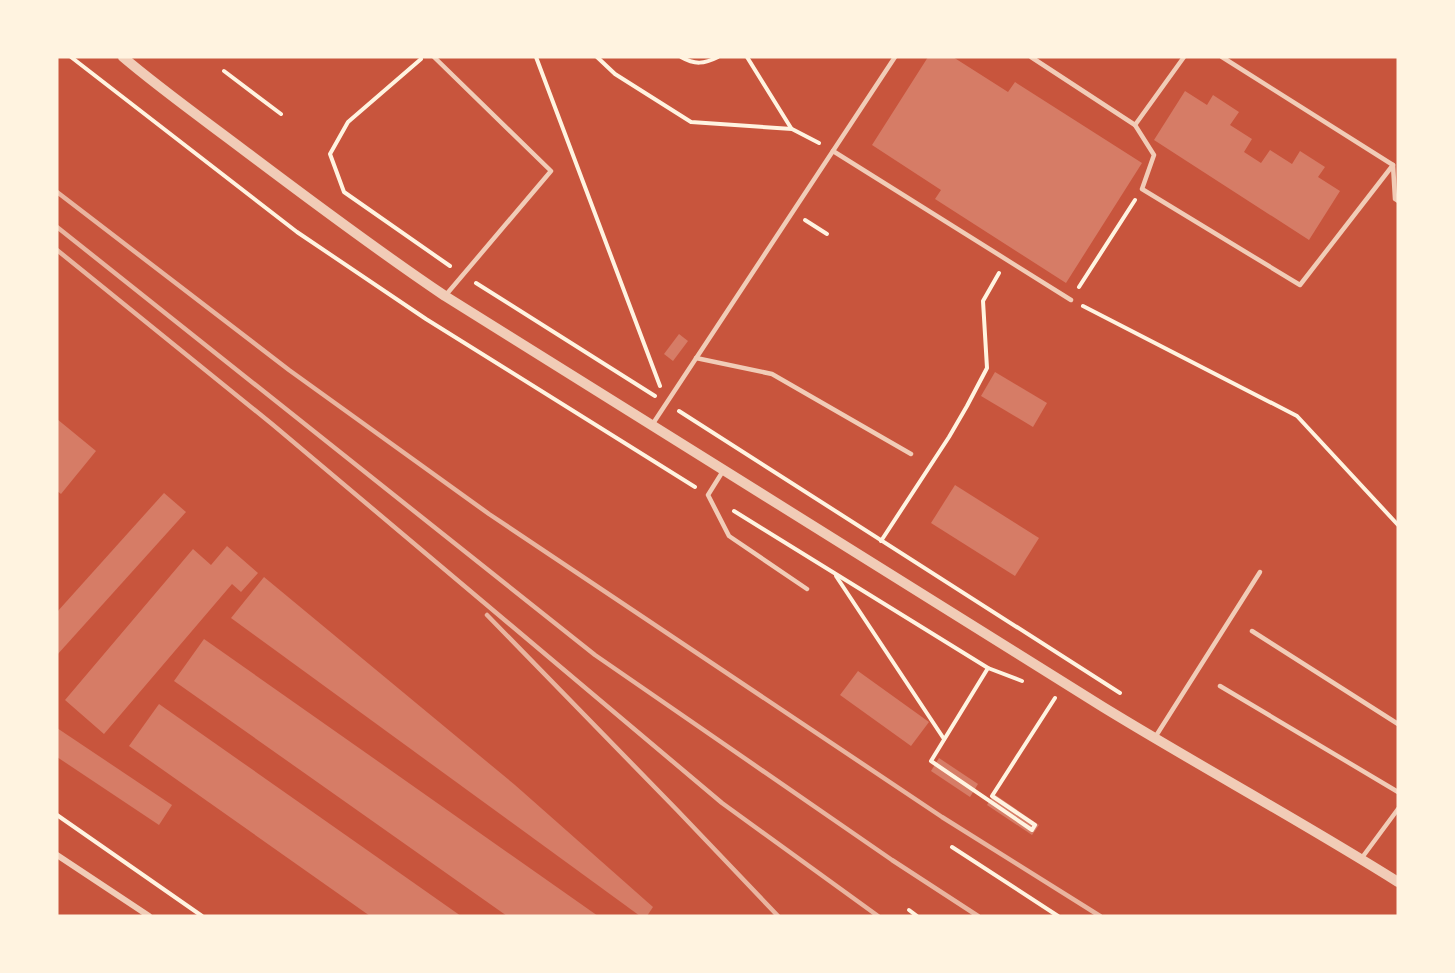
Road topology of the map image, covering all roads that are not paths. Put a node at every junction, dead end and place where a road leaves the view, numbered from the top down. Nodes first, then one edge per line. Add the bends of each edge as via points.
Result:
1 (123, 57) edge
2 (434, 57) edge
3 (895, 57) edge
4 (1031, 57) edge
5 (1184, 57) edge
6 (1222, 57) edge
7 (1135, 125) junction
8 (833, 151) junction
9 (1393, 165) junction
10 (1398, 201) edge
11 (445, 296) junction
12 (1071, 300) road end
13 (696, 358) junction
14 (651, 426) junction
15 (911, 454) dead end
16 (723, 471) junction
17 (1260, 572) dead end
18 (807, 589) dead end
19 (1252, 631) dead end
20 (1220, 686) dead end
21 (1398, 724) edge
22 (1154, 739) junction
23 (1398, 792) edge
24 (1398, 809) edge
25 (57, 855) edge
26 (1361, 859) junction
27 (1398, 882) edge
28 (149, 916) edge

1 - 11 street via 321,208
2 - 11 lane via 551,171
3 - 8 lane
4 - 7 lane
5 - 7 lane
6 - 9 lane
7 - 9 lane via 1154,155 1142,189 1300,285
8 - 12 lane
8 - 13 lane
9 - 10 lane
11 - 14 street
13 - 14 lane
13 - 15 lane via 772,374
14 - 16 street
16 - 18 lane via 708,495 729,536
16 - 22 street
17 - 22 lane
19 - 21 lane
20 - 23 lane
22 - 26 street
24 - 26 lane
25 - 28 street
26 - 27 street

